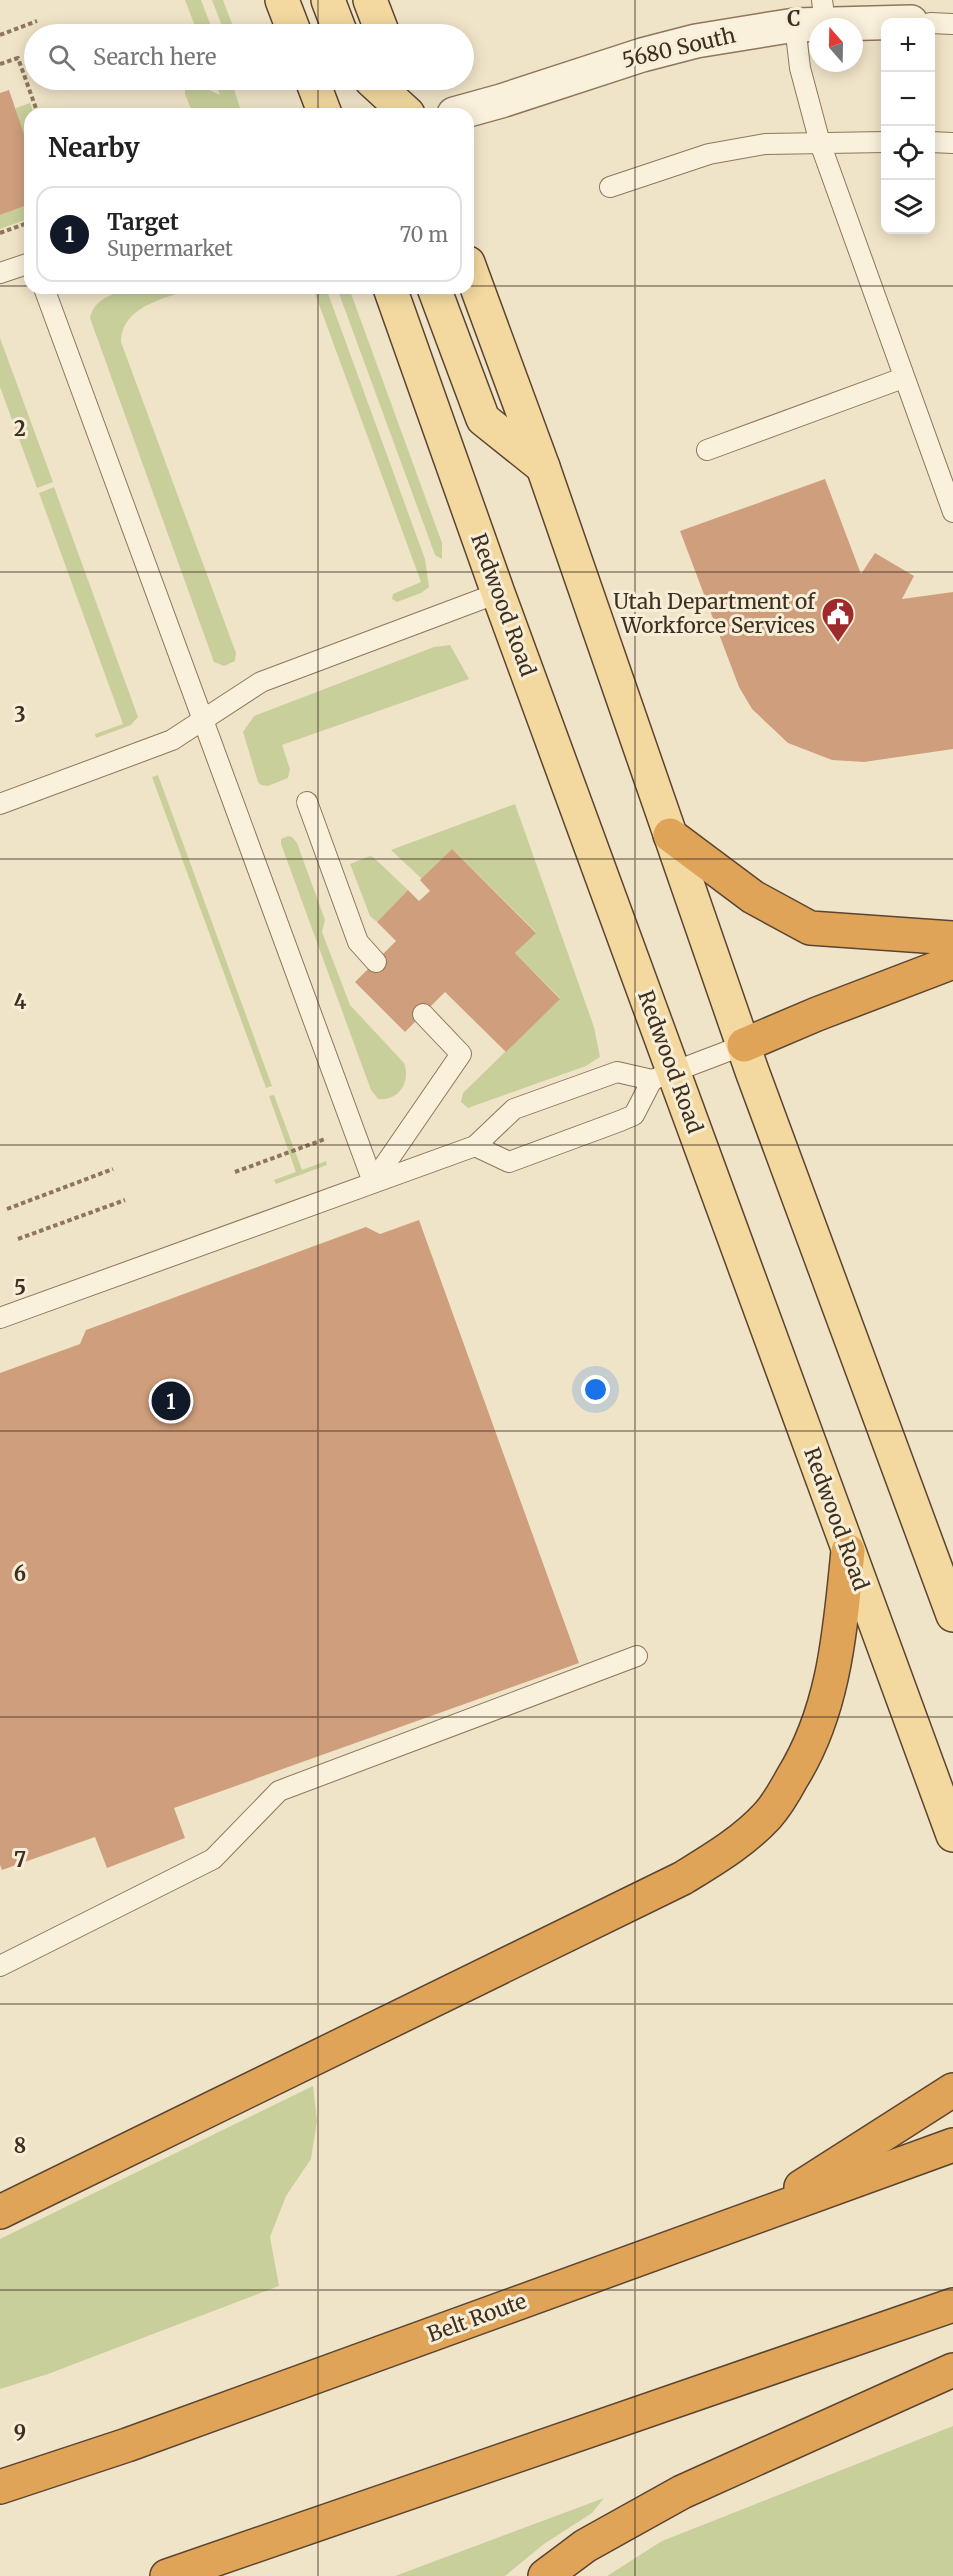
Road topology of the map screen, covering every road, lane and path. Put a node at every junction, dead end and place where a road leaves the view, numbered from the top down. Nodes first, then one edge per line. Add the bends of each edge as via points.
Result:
1 (282, 0) edge
2 (328, 0) edge
3 (370, 0) edge
4 (814, 16) edge
5 (881, 20) edge
6 (37, 21) dead end
7 (935, 23) edge
8 (29, 24) edge
9 (291, 24) edge
10 (337, 24) edge
11 (379, 24) edge
12 (953, 24) edge
13 (24, 26) edge
14 (0, 35) edge
15 (0, 64) edge
16 (24, 75) edge
17 (29, 90) edge
18 (316, 90) edge
19 (382, 90) edge
20 (404, 90) edge
21 (36, 108) edge
22 (323, 108) edge
23 (401, 108) edge
24 (411, 108) edge
25 (474, 108) edge
26 (881, 142) edge
27 (935, 142) edge
28 (820, 143) junction
29 (953, 143) edge
30 (610, 187) dead end
31 (24, 224) edge
32 (0, 233) edge
33 (24, 264) edge
34 (0, 273) edge
35 (474, 279) edge
36 (46, 294) edge
37 (392, 294) edge
38 (436, 294) edge
39 (903, 378) junction
40 (707, 450) dead end
41 (543, 467) junction
42 (953, 512) edge
43 (498, 593) junction
44 (203, 719) junction
45 (307, 802) dead end
46 (0, 804) edge
47 (670, 835) junction
48 (953, 938) edge
49 (376, 962) dead end
50 (953, 962) edge
51 (423, 1014) dead end
52 (744, 1045) junction
53 (663, 1076) junction
54 (353, 1129) junction
55 (475, 1146) junction
56 (113, 1169) dead end
57 (235, 1172) dead end
58 (373, 1182) junction
59 (124, 1200) dead end
60 (7, 1209) dead end
61 (18, 1239) dead end
62 (0, 1318) edge
63 (848, 1551) junction
64 (953, 1614) edge
65 (637, 1656) dead end
66 (953, 1835) edge
67 (0, 1966) edge
68 (953, 2090) edge
69 (953, 2145) edge
70 (0, 2212) edge
71 (751, 2219) junction
72 (953, 2305) edge
73 (953, 2370) edge
74 (0, 2487) edge
75 (167, 2576) edge
76 (544, 2576) edge

1 - 9 main road
2 - 10 main road
3 - 11 main road
4 - 5 street, 5680 South
4 - 25 street, 5680 South via 642,55
4 - 28 lane via 800,68
6 - 8 path
7 - 12 lane
13 - 14 path
15 - 16 path via 18,58
17 - 21 path
18 - 22 main road
19 - 23 main road
20 - 24 main road
26 - 28 lane
27 - 29 lane
28 - 30 lane via 765,144 709,154
28 - 39 lane
31 - 32 path
33 - 34 lane
35 - 41 main road
36 - 44 lane
37 - 43 main road, Redwood Road
38 - 41 main road via 483,419
39 - 40 lane
39 - 42 lane
41 - 47 main road
43 - 44 lane via 261,682
43 - 53 main road, Redwood Road
44 - 46 lane via 172,740
44 - 54 lane
45 - 49 lane via 358,942
47 - 48 highway via 753,897 810,928
47 - 52 main road
50 - 52 highway
51 - 58 lane via 461,1054
52 - 53 lane
52 - 64 main road
53 - 55 lane via 617,1072 514,1109
53 - 55 lane via 634,1115 620,1121 509,1162
53 - 63 main road, Redwood Road
54 - 57 path
54 - 58 lane
55 - 58 lane
56 - 60 path
58 - 62 lane
59 - 61 path
63 - 66 main road, Redwood Road
63 - 70 highway via 839,1639 819,1727 805,1758 768,1815 744,1837 683,1878
65 - 67 lane via 279,1791 213,1858
68 - 71 highway
69 - 71 highway, Belt Route
71 - 74 highway, Belt Route via 127,2445
72 - 75 highway
73 - 76 highway via 682,2492 585,2546

